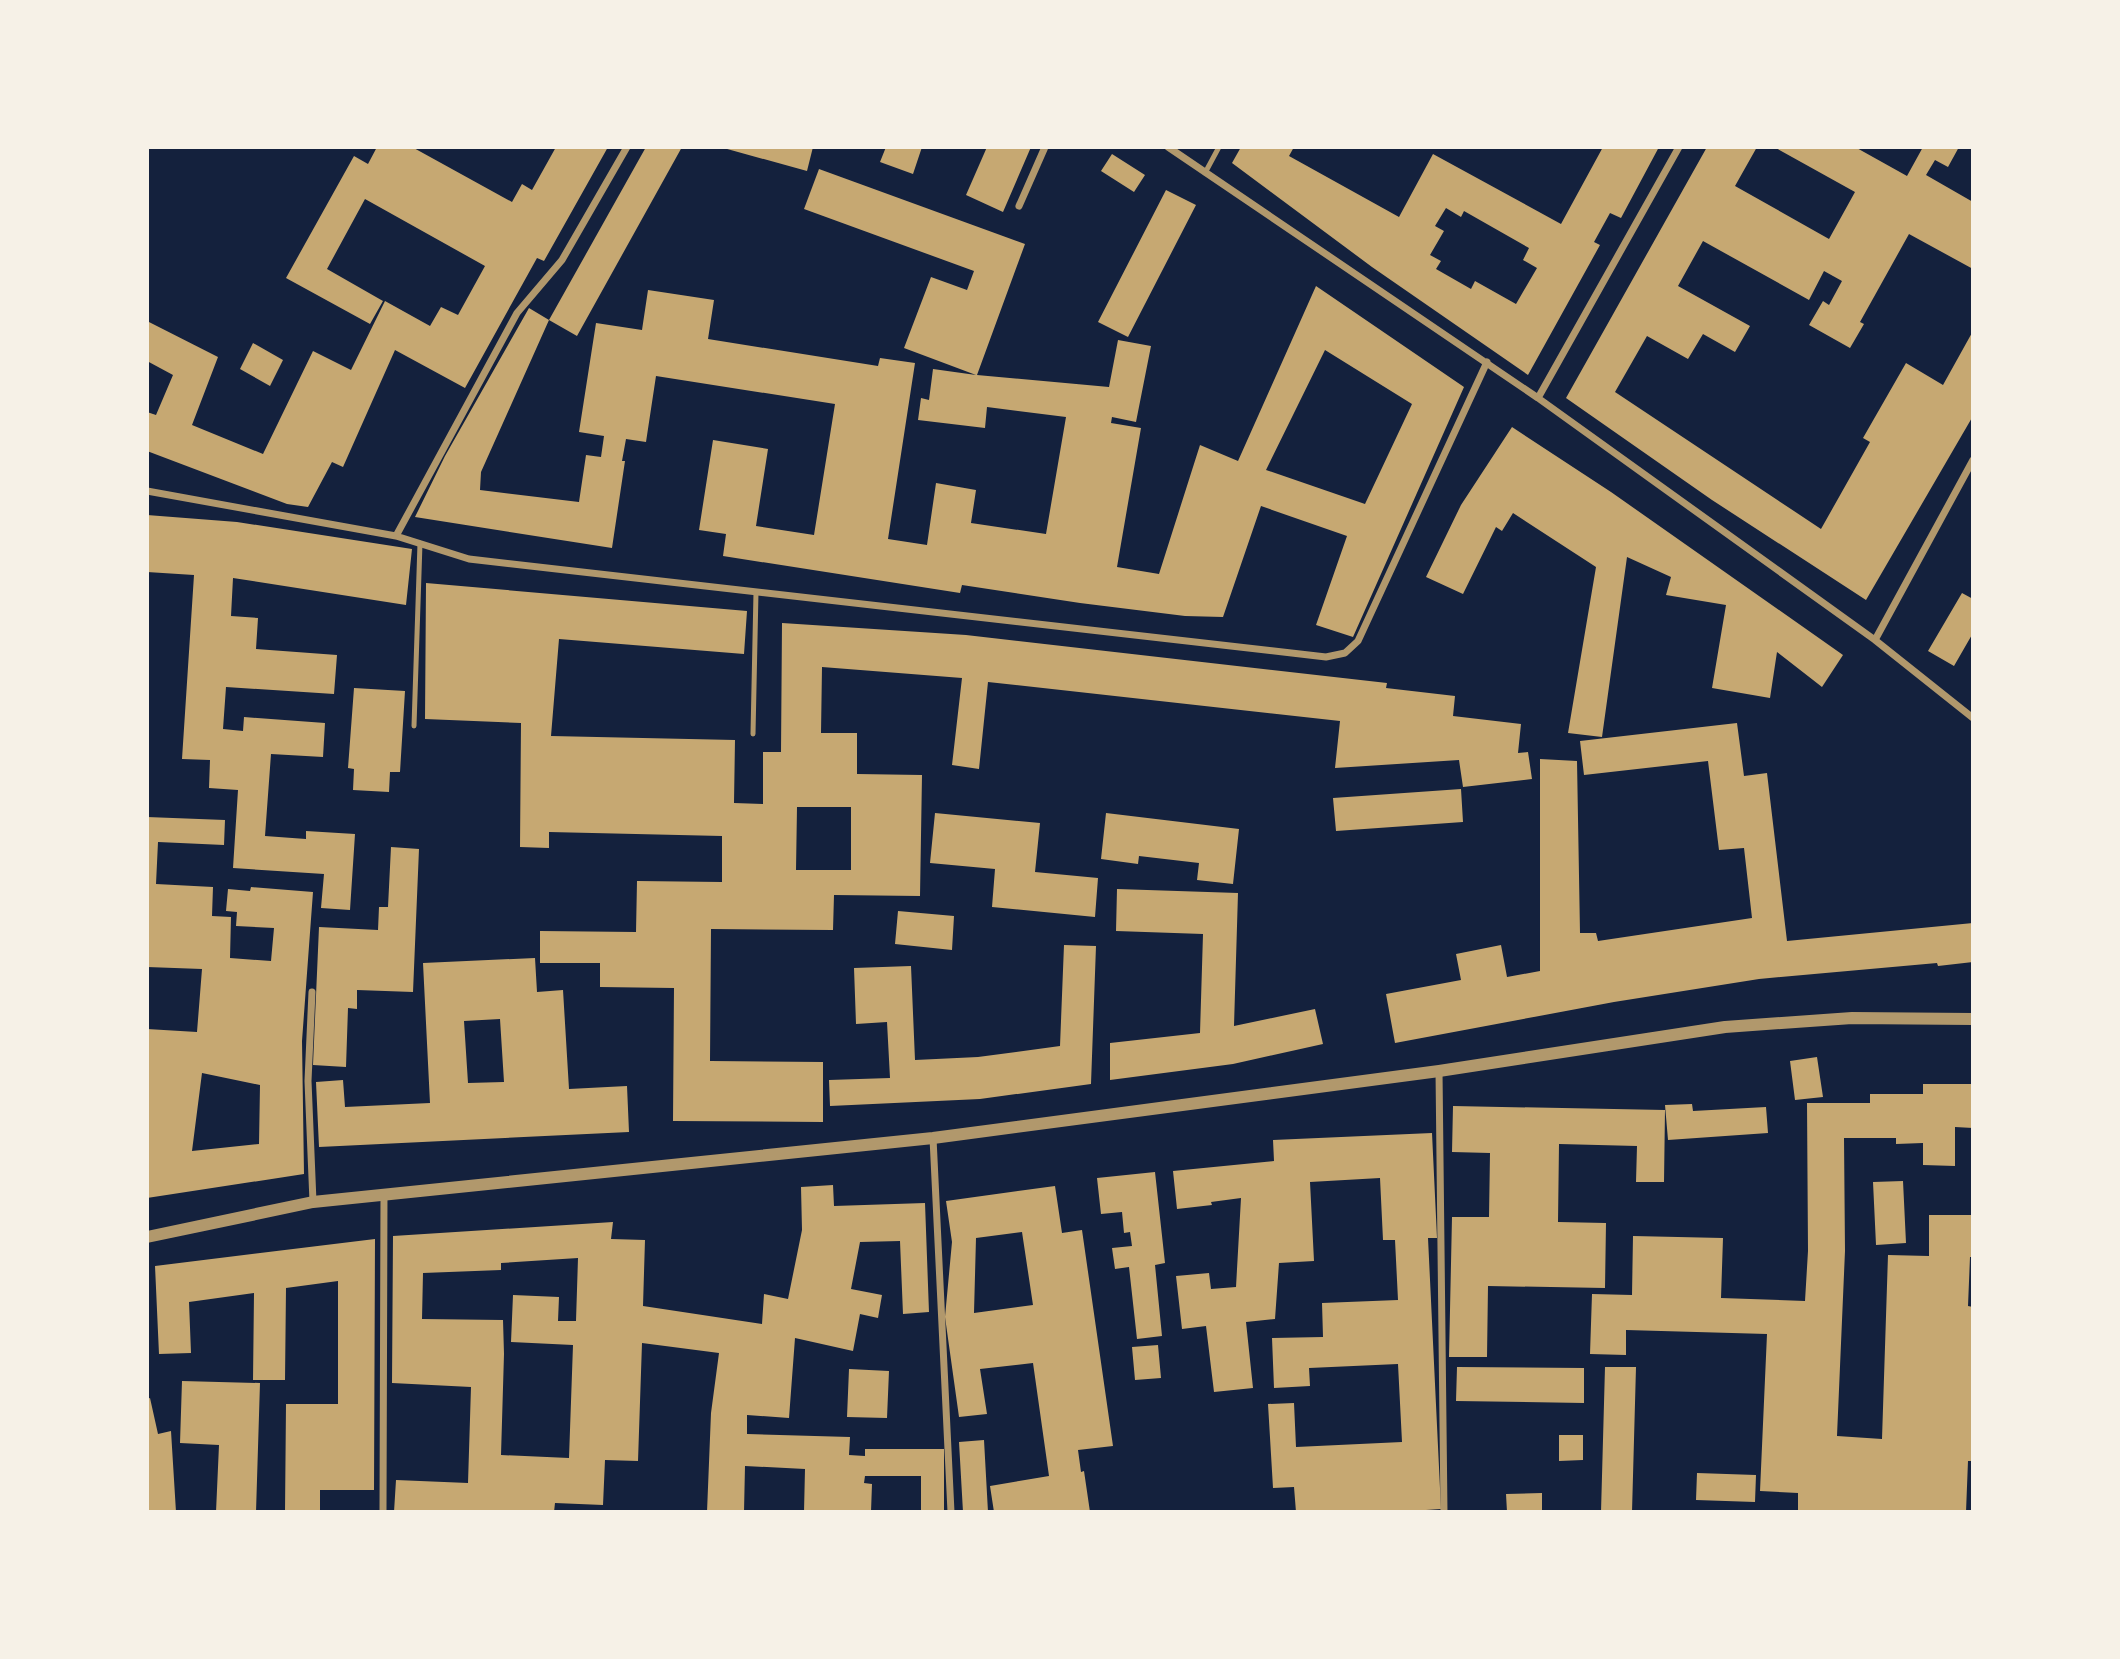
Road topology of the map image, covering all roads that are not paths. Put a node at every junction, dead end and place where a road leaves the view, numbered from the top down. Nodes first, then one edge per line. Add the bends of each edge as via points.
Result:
1 (627, 147) edge
2 (1045, 147) edge
3 (1168, 147) edge
4 (1219, 147) edge
5 (1679, 147) edge
6 (1205, 173) junction
7 (1019, 206) dead end
8 (1487, 362) junction
9 (1538, 398) junction
10 (1973, 460) edge
11 (147, 491) edge
12 (396, 536) junction
13 (420, 543) junction
14 (757, 592) junction
15 (1875, 640) junction
16 (1973, 718) edge
17 (414, 726) dead end
18 (753, 734) dead end
19 (312, 992) dead end
20 (1973, 1019) edge
21 (1439, 1071) junction
22 (933, 1138) junction
23 (384, 1193) junction
24 (313, 1202) junction
25 (147, 1237) edge
26 (383, 1512) edge
27 (951, 1512) edge
28 (1444, 1512) edge

1 - 12 street via 562,260 517,313
2 - 7 street
3 - 6 street
4 - 6 lane
5 - 9 street
6 - 8 street
8 - 9 street
8 - 14 street via 1358,641 1345,653 1326,657
9 - 15 street
10 - 15 street
11 - 12 street
12 - 13 street
13 - 14 street via 469,559
13 - 17 lane
14 - 18 lane
15 - 16 street
19 - 24 street via 308,1081
20 - 21 street via 1852,1018 1724,1027
21 - 22 street
21 - 28 street
22 - 23 street
22 - 27 street
23 - 24 street
23 - 26 street
24 - 25 street

